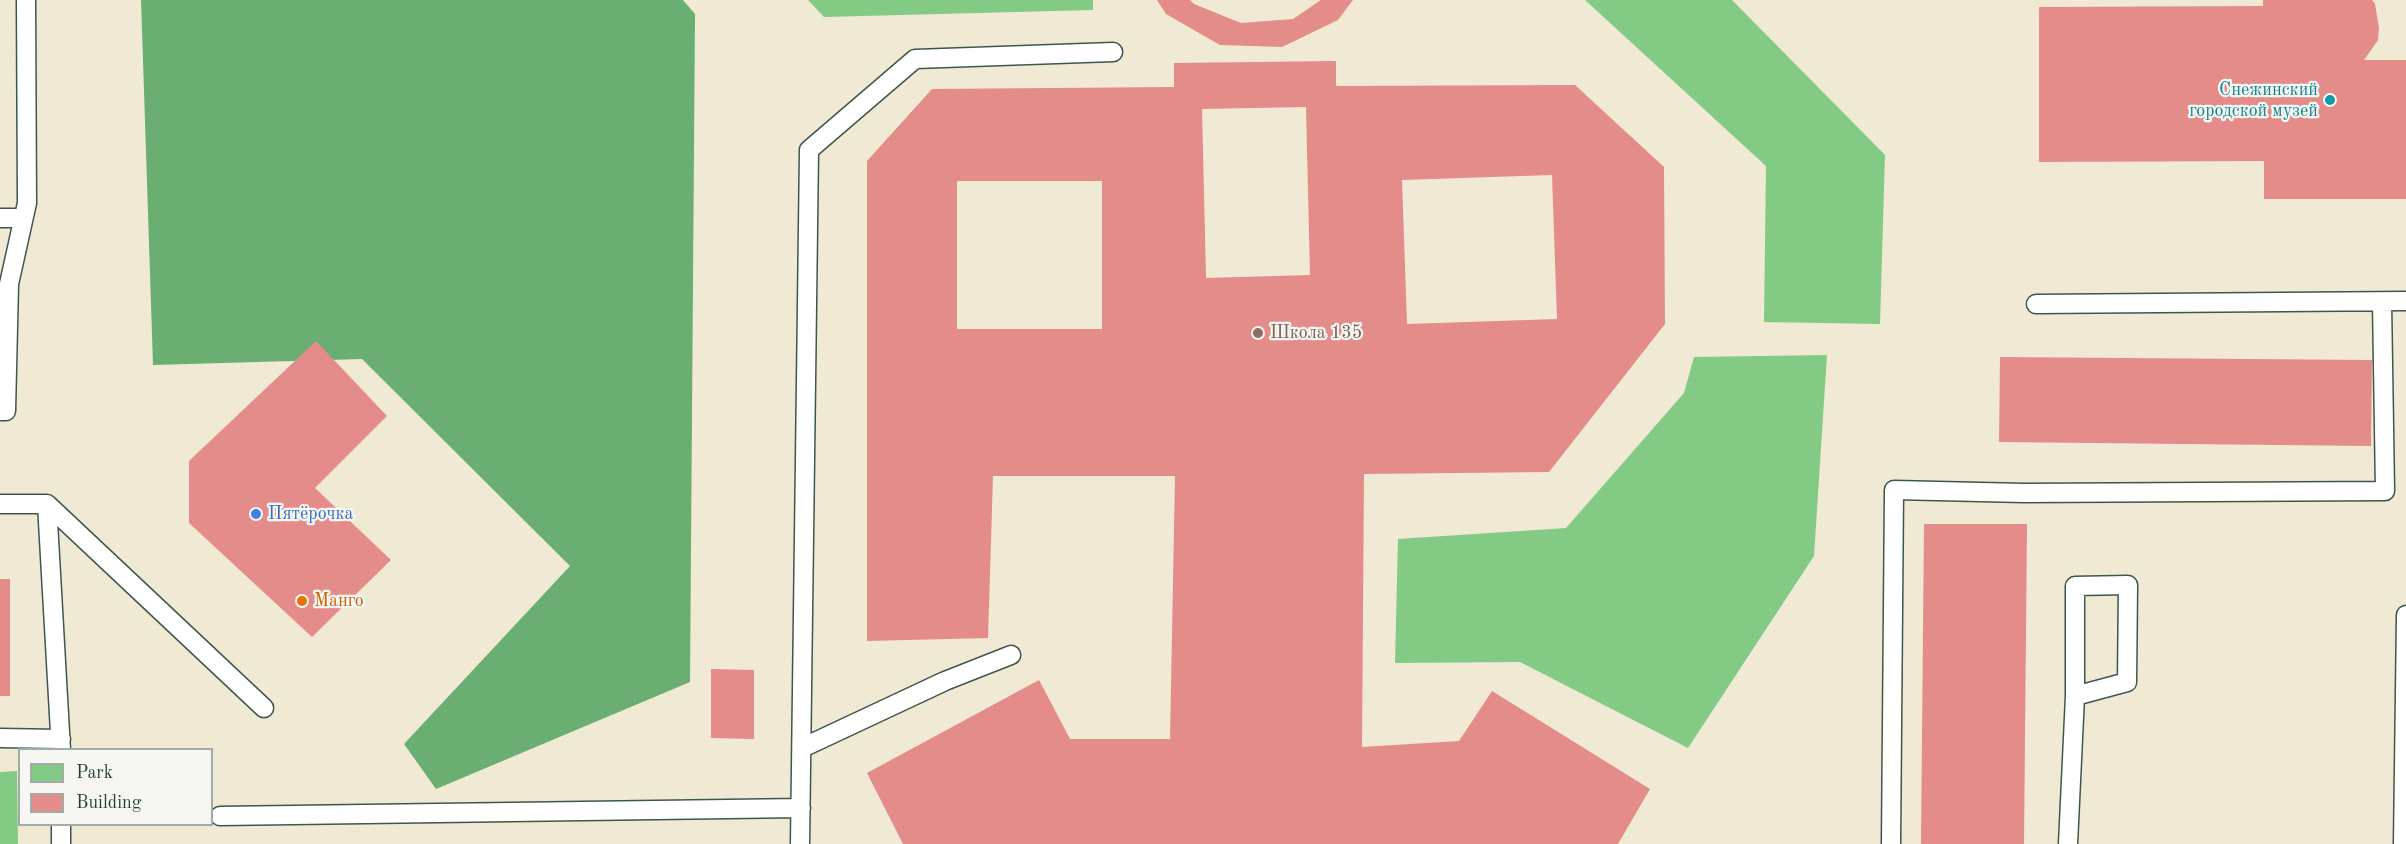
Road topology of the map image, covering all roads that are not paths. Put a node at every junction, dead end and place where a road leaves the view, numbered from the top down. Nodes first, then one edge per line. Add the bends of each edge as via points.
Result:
1 (26, 0) edge
2 (1113, 52) dead end
3 (0, 218) edge
4 (23, 218) junction
5 (2382, 302) junction
6 (2406, 302) edge
7 (2036, 304) dead end
8 (0, 411) edge
9 (0, 504) edge
10 (47, 504) junction
11 (2406, 615) edge
12 (1011, 656) dead end
13 (2075, 696) junction
14 (264, 708) dead end
15 (0, 738) edge
16 (61, 744) edge
17 (802, 748) junction
18 (801, 808) junction
19 (220, 816) dead end
20 (61, 826) edge
21 (61, 844) edge
22 (800, 844) edge
23 (1891, 844) edge
24 (2068, 844) edge
25 (2403, 844) edge

1 - 4 lane via 27,203
2 - 17 lane via 915,59 809,150
3 - 4 lane
4 - 8 lane via 9,284 6,411
5 - 6 lane
5 - 7 lane
5 - 23 lane via 2385,491 1894,490
9 - 10 lane
10 - 14 lane
10 - 16 lane
11 - 25 lane
12 - 17 lane via 945,681
13 - 13 lane via 2075,586 2128,585 2127,682
13 - 24 lane
15 - 16 lane
17 - 18 lane
18 - 19 lane
18 - 22 lane
20 - 21 lane

